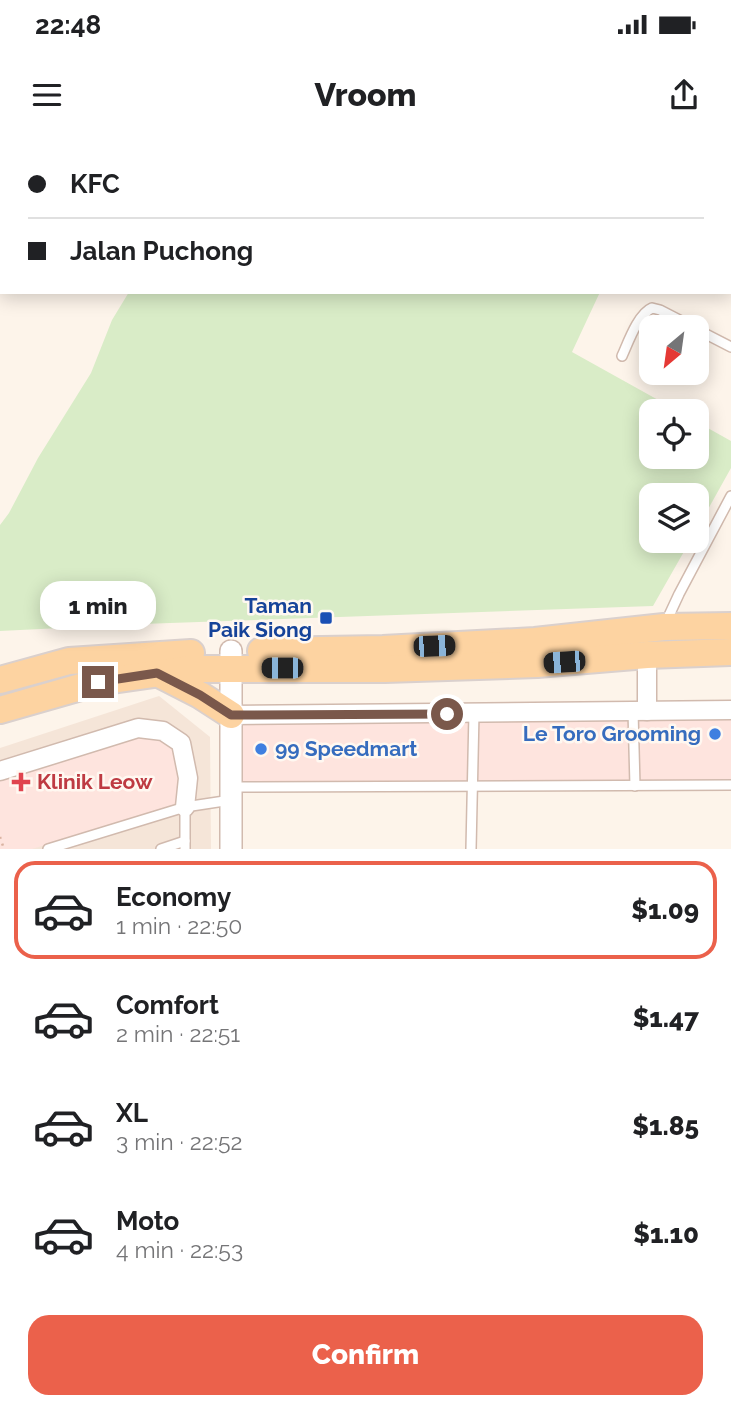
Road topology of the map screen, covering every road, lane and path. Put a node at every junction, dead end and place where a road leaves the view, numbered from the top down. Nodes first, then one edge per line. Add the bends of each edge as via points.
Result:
1 (642, 315) edge
2 (668, 315) edge
3 (639, 321) edge
4 (709, 335) edge
5 (731, 347) edge
6 (622, 356) dead end
7 (731, 496) edge
8 (731, 626) edge
9 (664, 627) junction
10 (731, 652) edge
11 (647, 655) junction
12 (230, 659) junction
13 (0, 661) edge
14 (69, 661) junction
15 (157, 673) junction
16 (0, 680) edge
17 (98, 682) junction
18 (0, 695) edge
19 (0, 710) edge
20 (731, 710) edge
21 (640, 711) junction
22 (474, 713) junction
23 (231, 715) junction
24 (0, 771) edge
25 (731, 785) edge
26 (472, 786) junction
27 (635, 786) junction
28 (231, 793) junction
29 (185, 807) junction
30 (0, 837) edge
31 (185, 845) edge
32 (4, 849) edge
33 (48, 849) edge
34 (161, 849) edge
35 (231, 849) edge
36 (471, 849) edge

1 - 2 lane via 652,307
3 - 6 lane
4 - 5 lane
7 - 9 lane
8 - 9 main road
9 - 12 main road via 535,641
10 - 11 main road
11 - 12 main road via 398,669
11 - 21 street
12 - 14 main road
12 - 15 main road
12 - 23 street
13 - 14 main road
14 - 16 main road
15 - 17 main road
15 - 23 main road
17 - 18 main road via 43,685
17 - 19 main road
20 - 21 street
21 - 22 street
21 - 27 lane
22 - 23 street
22 - 26 lane
23 - 28 street
24 - 29 street via 138,728 163,731 181,743 188,778
25 - 27 lane
26 - 27 lane
26 - 28 lane
26 - 36 lane
28 - 29 lane
28 - 35 street
29 - 31 lane
29 - 33 lane
30 - 32 path
31 - 34 lane

